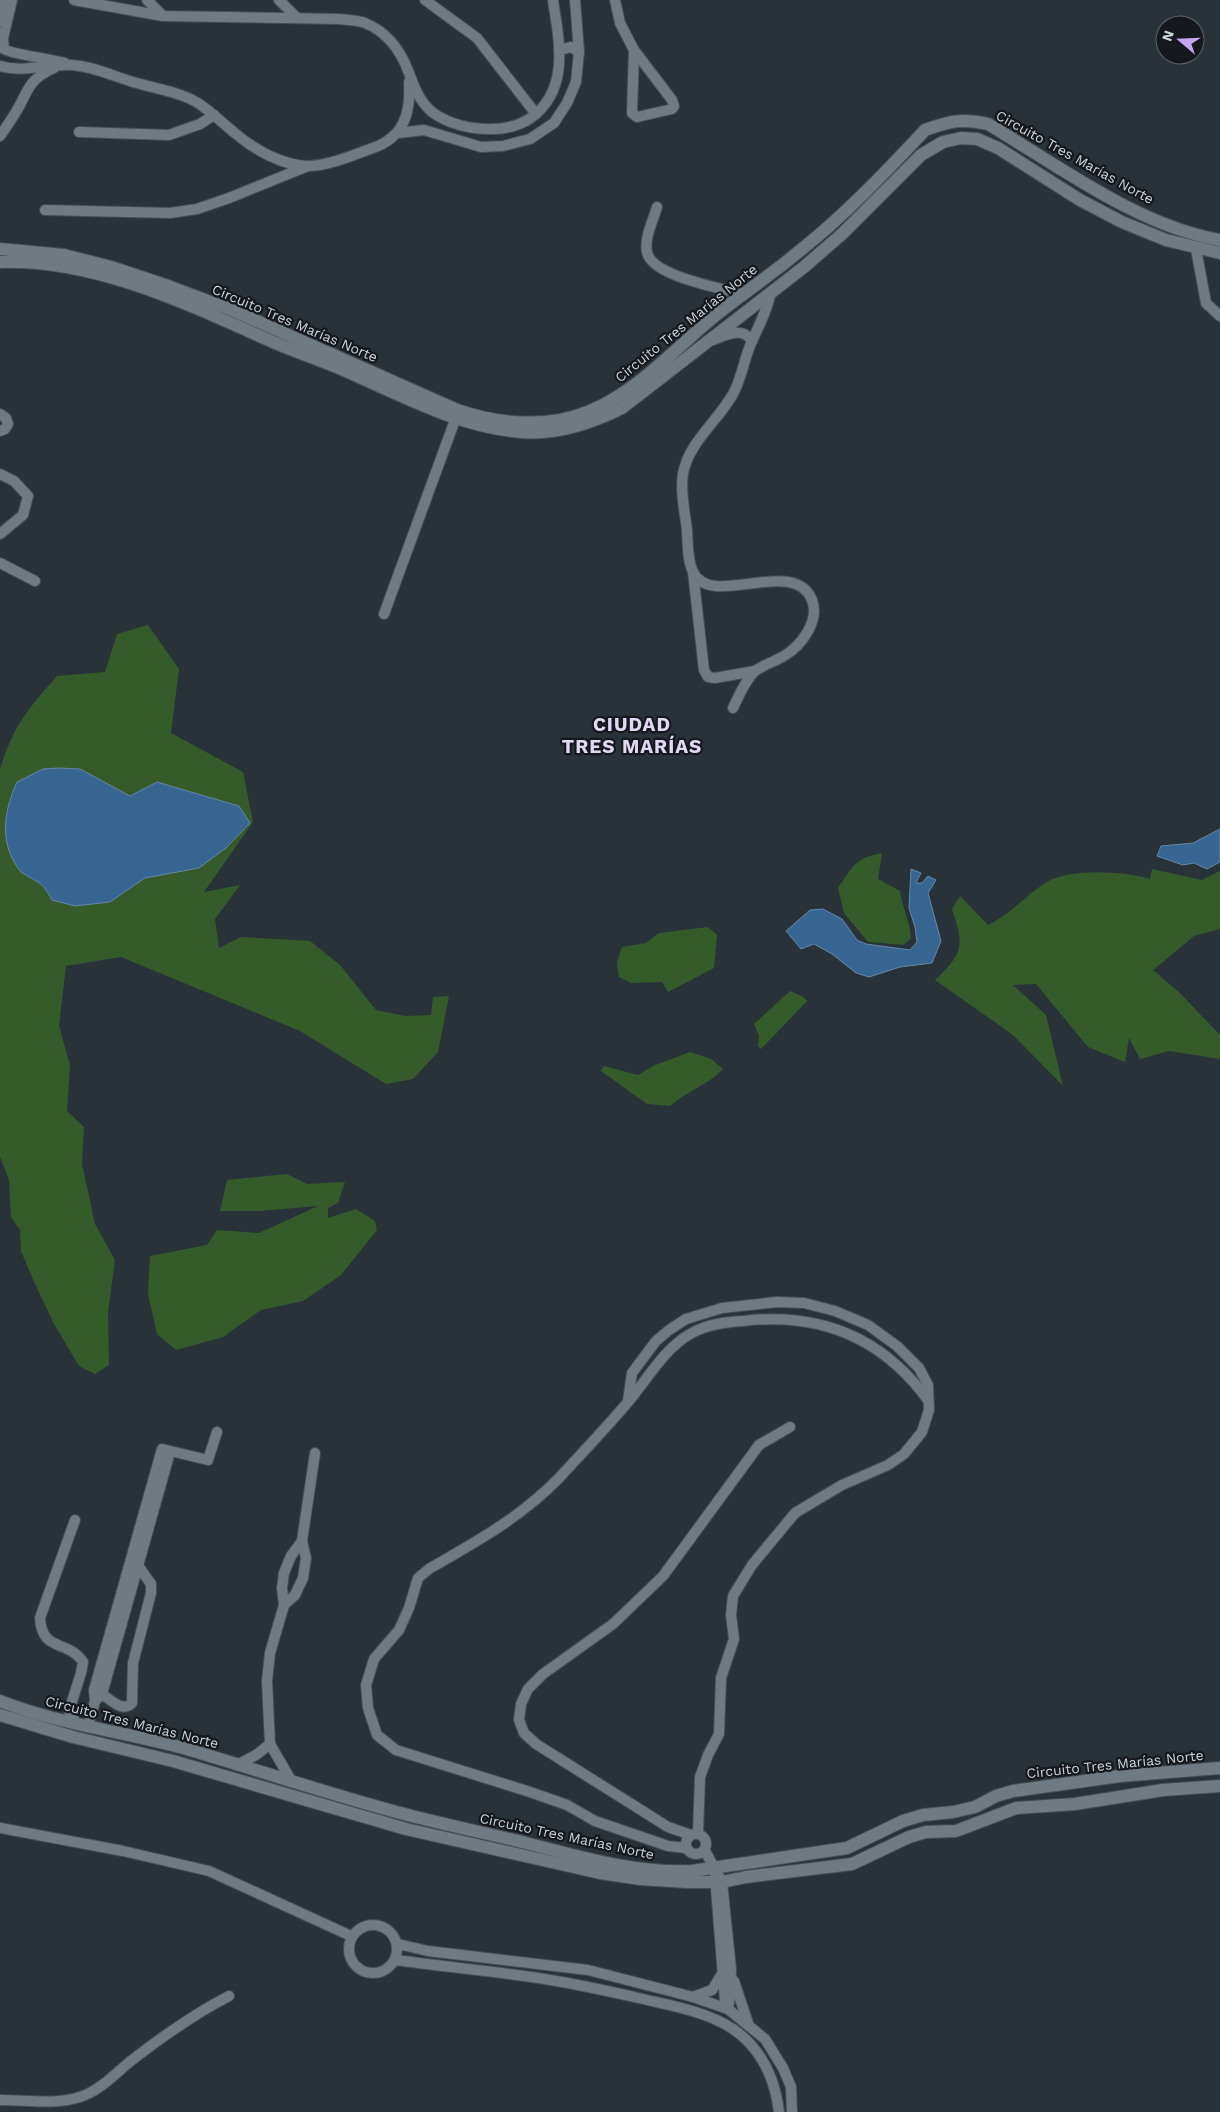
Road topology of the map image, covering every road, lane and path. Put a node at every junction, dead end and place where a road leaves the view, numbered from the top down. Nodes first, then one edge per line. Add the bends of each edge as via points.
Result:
1 (5, 0) edge
2 (12, 0) edge
3 (74, 0) edge
4 (148, 0) edge
5 (279, 0) edge
6 (425, 0) edge
7 (553, 0) edge
8 (576, 0) edge
9 (615, 0) edge
10 (163, 16) junction
11 (297, 18) junction
12 (0, 21) edge
13 (576, 22) junction
14 (556, 24) junction
15 (560, 50) junction
16 (634, 50) junction
17 (579, 52) junction
18 (62, 65) junction
19 (73, 65) junction
20 (0, 66) edge
21 (408, 69) junction
22 (536, 114) junction
23 (214, 115) junction
24 (80, 132) dead end
25 (398, 133) junction
26 (0, 136) edge
27 (1033, 151) junction
28 (1024, 164) junction
29 (308, 166) junction
30 (657, 207) dead end
31 (45, 210) dead end
32 (1220, 240) edge
33 (0, 249) edge
34 (1196, 249) junction
35 (1216, 253) edge
36 (0, 262) edge
37 (1201, 272) junction
38 (771, 292) junction
39 (742, 294) junction
40 (229, 315) junction
41 (1220, 316) edge
42 (752, 341) junction
43 (705, 343) junction
44 (0, 414) edge
45 (455, 420) junction
46 (523, 427) junction
47 (0, 431) edge
48 (0, 474) edge
49 (0, 534) edge
50 (0, 563) edge
51 (693, 572) junction
52 (35, 581) dead end
53 (384, 614) dead end
54 (755, 671) junction
55 (734, 708) dead end
56 (928, 1400) junction
57 (628, 1402) junction
58 (790, 1427) dead end
59 (217, 1432) dead end
60 (315, 1453) dead end
61 (75, 1520) dead end
62 (302, 1541) junction
63 (136, 1561) junction
64 (284, 1605) junction
65 (98, 1698) junction
66 (0, 1701) edge
67 (69, 1711) junction
68 (0, 1715) edge
69 (52, 1718) junction
70 (82, 1724) junction
71 (270, 1744) junction
72 (237, 1765) junction
73 (1220, 1768) edge
74 (292, 1782) junction
75 (1220, 1786) edge
76 (0, 1828) edge
77 (695, 1834) junction
78 (686, 1848) junction
79 (705, 1851) junction
80 (715, 1868) junction
81 (718, 1883) junction
82 (351, 1936) junction
83 (398, 1944) junction
84 (396, 1960) junction
85 (727, 1970) junction
86 (229, 1996) dead end
87 (693, 1997) junction
88 (728, 2009) junction
89 (710, 2018) junction
90 (748, 2023) junction
91 (733, 2029) junction
92 (0, 2100) edge
93 (779, 2112) edge
94 (792, 2112) edge

1 - 12 street
2 - 19 street via 3,38 4,50
3 - 10 street
4 - 10 street
5 - 11 street
6 - 22 street via 476,38
7 - 14 street
8 - 13 street
9 - 16 street via 620,23
10 - 11 street
11 - 21 street via 364,22 380,31 396,47
13 - 14 street via 567,27
13 - 17 street
14 - 15 street
15 - 17 street via 571,46
15 - 22 street via 554,89 542,111
16 - 16 street via 672,100 672,110 637,117 632,113
17 - 25 street via 576,82 568,103 554,124 530,139 503,146 481,147 424,130
18 - 19 street
18 - 20 street via 30,69
18 - 26 street via 46,71 26,88
19 - 23 street via 177,95 196,102
21 - 22 street via 414,88 432,112 465,127 497,129 524,122
21 - 25 street via 408,107
23 - 24 street via 200,124 169,135
23 - 29 street via 258,150
25 - 29 street via 384,144 345,158
27 - 28 street
27 - 32 street, Circuito Tres Marías Norte via 1134,210
27 - 39 street, Circuito Tres Marías Norte via 988,124 966,119 925,130 833,222 797,254
28 - 34 street, Circuito Tres Marías Norte via 1122,222
28 - 38 street, Circuito Tres Marías Norte via 978,139 943,142 922,155 842,234
29 - 31 street via 229,198 179,212
30 - 39 street via 646,244 647,254 654,264 684,278
33 - 40 street, Circuito Tres Marías Norte via 83,260 168,286
34 - 35 street, Circuito Tres Marías Norte
34 - 37 street
35 - 37 street
36 - 40 street, Circuito Tres Marías Norte via 49,263 89,272
37 - 41 street via 1206,303
38 - 42 street via 766,312
38 - 43 street, Circuito Tres Marías Norte
39 - 46 street, Circuito Tres Marías Norte via 618,397 589,412
40 - 45 street, Circuito Tres Marías Norte
40 - 46 street, Circuito Tres Marías Norte via 457,410
42 - 43 street via 749,336 734,333
42 - 51 street via 734,393 692,450 683,473
43 - 46 street, Circuito Tres Marías Norte via 622,408 601,419 572,428
44 - 47 street via 8,424
45 - 46 street, Circuito Tres Marías Norte
45 - 53 street
48 - 49 street via 14,481 28,496 23,515
50 - 52 street
51 - 54 street via 704,670 715,678
51 - 54 street via 700,580 718,585 780,580 807,590 813,601 814,618 808,631 786,655
54 - 55 street via 747,680
56 - 57 street via 917,1385 889,1360 857,1338 814,1321 786,1318 717,1323 691,1333 654,1368
56 - 57 street via 928,1385 919,1368 898,1346 868,1324 804,1303 776,1302 722,1308 686,1319 669,1330 656,1341 632,1373
56 - 77 street via 929,1410 922,1432 904,1454 795,1513 752,1565 734,1596 731,1615 734,1638 722,1678 719,1734 700,1778
57 - 78 street via 558,1479 515,1518 418,1578 410,1608 399,1630 374,1659 366,1685 368,1708 377,1735 396,1750 530,1792 566,1805 595,1821 668,1846
58 - 77 street via 759,1445 662,1576 613,1624 544,1674 528,1689 521,1704 519,1720 524,1733 536,1744 668,1827
59 - 63 street via 208,1460 170,1452
60 - 62 street
61 - 67 street via 40,1618 40,1632 49,1642 78,1654 83,1662
62 - 64 street via 284,1573
62 - 64 street via 306,1558 304,1578 295,1595
63 - 65 street via 94,1690
63 - 65 street via 151,1584 151,1593 133,1663 132,1702 123,1707
64 - 71 street via 270,1653 267,1681
65 - 70 street
66 - 69 street, Circuito Tres Marías Norte
67 - 69 street
67 - 70 street
68 - 81 street, Circuito Tres Marías Norte via 406,1829 600,1873 640,1879
69 - 70 street, Circuito Tres Marías Norte
70 - 72 street, Circuito Tres Marías Norte via 163,1742
71 - 72 street
71 - 74 street
72 - 74 street, Circuito Tres Marías Norte
73 - 80 street, Circuito Tres Marías Norte via 1120,1776 1013,1791 975,1807 903,1820 848,1848
74 - 80 street, Circuito Tres Marías Norte via 433,1822 628,1867 671,1872
75 - 81 street, Circuito Tres Marías Norte via 1016,1808 956,1832 926,1832 909,1837 852,1864
76 - 82 street via 209,1871
77 - 78 street via 686,1840
77 - 79 street via 705,1837
78 - 79 street via 691,1854
79 - 80 street
80 - 81 street
81 - 85 street
82 - 83 street via 362,1926 377,1924 391,1930
82 - 84 street via 349,1951 353,1963 363,1971 376,1974 387,1970
83 - 84 street
83 - 87 street via 428,1951 588,1970
84 - 89 street via 585,1986
85 - 87 street via 712,1990
85 - 88 street
85 - 90 street
86 - 92 street via 198,2012 83,2096 65,2101
87 - 88 street
88 - 89 street via 715,2012
88 - 90 street
88 - 91 street
89 - 91 street
90 - 94 street via 765,2039 783,2068 791,2087
91 - 93 street via 753,2046 767,2065 777,2090

